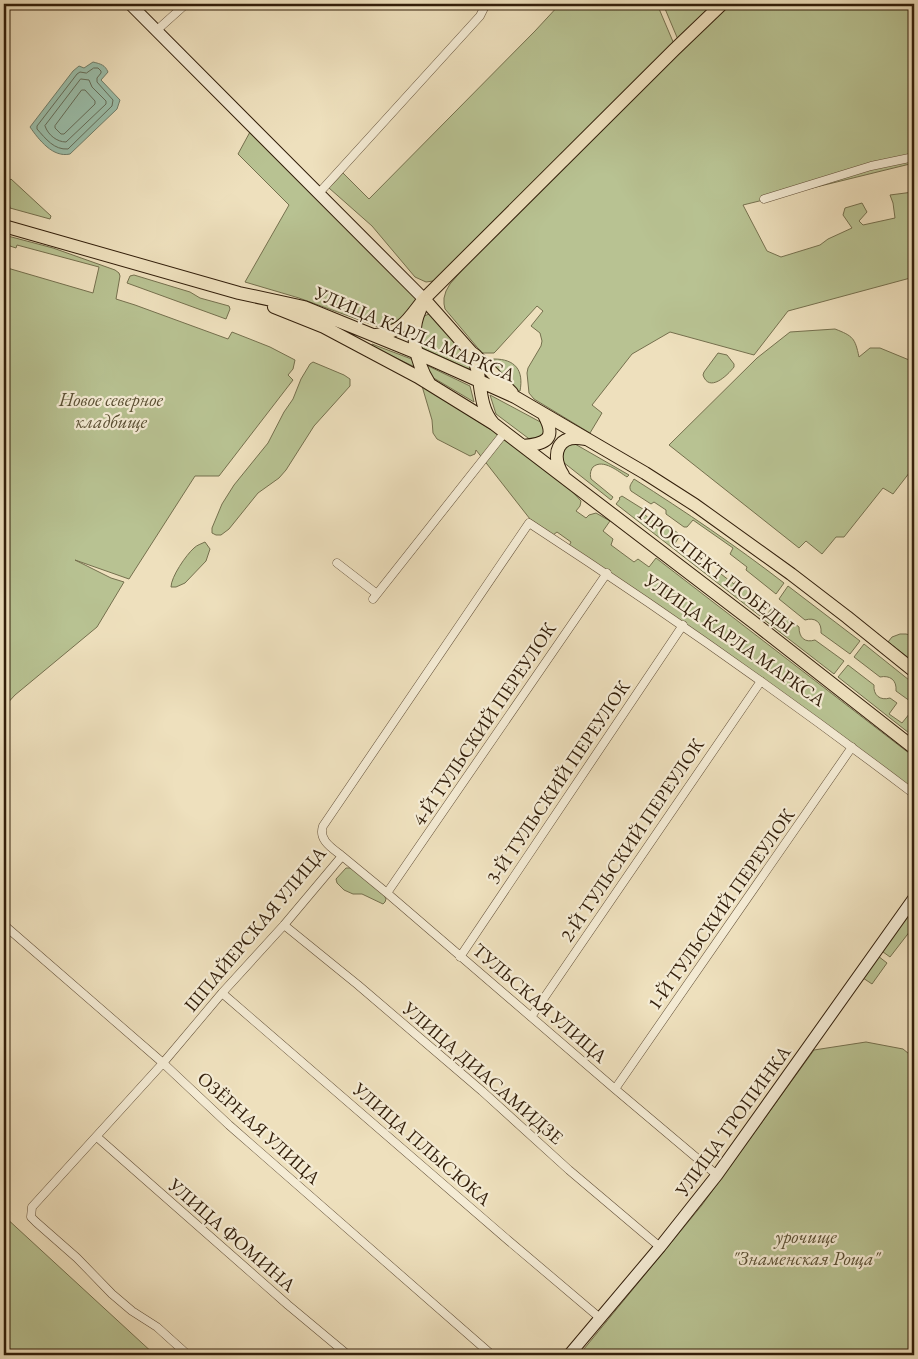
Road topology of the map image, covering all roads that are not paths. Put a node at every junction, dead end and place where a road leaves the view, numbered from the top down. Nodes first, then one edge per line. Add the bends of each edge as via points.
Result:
1 (130, 4) edge
2 (186, 4) edge
3 (486, 4) edge
4 (722, 4) edge
5 (157, 30) junction
6 (914, 157) edge
7 (319, 193) junction
8 (764, 199) dead end
9 (4, 226) edge
10 (239, 293) junction
11 (424, 299) junction
12 (376, 335) junction
13 (471, 352) junction
14 (417, 353) junction
15 (479, 382) junction
16 (429, 383) junction
17 (515, 397) junction
18 (544, 415) junction
19 (494, 424) junction
20 (505, 432) junction
21 (590, 440) junction
22 (523, 446) junction
23 (565, 478) junction
24 (529, 523) joint
25 (337, 563) dead end
26 (607, 573) junction
27 (683, 625) junction
28 (914, 671) edge
29 (760, 681) junction
30 (852, 747) junction
31 (914, 748) edge
32 (914, 794) edge
33 (342, 856) junction
34 (387, 893) junction
35 (914, 898) edge
36 (284, 924) junction
37 (4, 925) edge
38 (460, 957) junction
39 (222, 993) junction
40 (531, 1017) junction
41 (163, 1063) junction
42 (615, 1089) junction
43 (97, 1137) junction
44 (718, 1175) junction
45 (660, 1247) junction
46 (600, 1318) junction
47 (188, 1355) edge
48 (348, 1355) edge
49 (492, 1355) edge
50 (569, 1355) edge

1 - 5 main road, УЛИЦА КАРЛА МАРКСА
2 - 5 street
3 - 7 street via 480,16
4 - 11 main road
5 - 7 main road, УЛИЦА КАРЛА МАРКСА
6 - 8 street via 871,166
7 - 11 main road, УЛИЦА КАРЛА МАРКСА
9 - 10 main road, УЛИЦА КАРЛА МАРКСА
10 - 12 main road, УЛИЦА КАРЛА МАРКСА via 304,307
10 - 16 main road, ПРОСПЕКТ ПОБЕДЫ via 324,327
11 - 12 main road via 396,331
11 - 13 main road, УЛИЦА КАРЛА МАРКСА
11 - 14 main road via 415,323
12 - 14 main road, УЛИЦА КАРЛА МАРКСА
13 - 15 main road
13 - 17 main road, УЛИЦА КАРЛА МАРКСА
14 - 15 main road, УЛИЦА КАРЛА МАРКСА
14 - 16 main road
15 - 17 main road, УЛИЦА КАРЛА МАРКСА
15 - 19 main road via 486,413
16 - 19 main road, ПРОСПЕКТ ПОБЕДЫ
17 - 18 main road, ПРОСПЕКТ ПОБЕДЫ
18 - 21 main road, ПРОСПЕКТ ПОБЕДЫ
18 - 22 main road via 550,429 549,437 542,443
19 - 20 main road, ПРОСПЕКТ ПОБЕДЫ
20 - 22 main road, ПРОСПЕКТ ПОБЕДЫ
20 - 25 street via 375,596
21 - 23 main road via 570,438 560,445 556,457
21 - 28 main road, ПРОСПЕКТ ПОБЕДЫ via 703,510 798,579
22 - 23 main road, ПРОСПЕКТ ПОБЕДЫ
23 - 31 main road, ПРОСПЕКТ ПОБЕДЫ
24 - 26 street, УЛИЦА КАРЛА МАРКСА
24 - 33 street, ШПАЙЕРСКАЯ УЛИЦА via 323,826 321,831 325,842
26 - 27 street, УЛИЦА КАРЛА МАРКСА
26 - 34 street, 4-Й ТУЛЬСКИЙ ПЕРЕУЛОК
27 - 29 street, УЛИЦА КАРЛА МАРКСА
27 - 38 street, 3-Й ТУЛЬСКИЙ ПЕРЕУЛОК
29 - 30 street, УЛИЦА КАРЛА МАРКСА
29 - 40 street, 2-Й ТУЛЬСКИЙ ПЕРЕУЛОК
30 - 32 street, УЛИЦА КАРЛА МАРКСА
30 - 42 street, 1-Й ТУЛЬСКИЙ ПЕРЕУЛОК
33 - 34 street, ТУЛЬСКАЯ УЛИЦА
33 - 36 street, ШПАЙЕРСКАЯ УЛИЦА
34 - 38 street, ТУЛЬСКАЯ УЛИЦА
35 - 44 main road, УЛИЦА ТРОПИНКА
36 - 39 street, ШПАЙЕРСКАЯ УЛИЦА
36 - 45 street, УЛИЦА ДИАСАМИДЗЕ
37 - 41 street, ОЗЁРНАЯ УЛИЦА
38 - 40 street, ТУЛЬСКАЯ УЛИЦА
39 - 41 street, ШПАЙЕРСКАЯ УЛИЦА
39 - 46 street, УЛИЦА ПЛЫСЮКА
40 - 42 street, ТУЛЬСКАЯ УЛИЦА
41 - 43 street, ШПАЙЕРСКАЯ УЛИЦА
41 - 49 street, ОЗЁРНАЯ УЛИЦА via 229,1125
42 - 44 street, ТУЛЬСКАЯ УЛИЦА
43 - 47 street, ШПАЙЕРСКАЯ УЛИЦА via 32,1207 32,1217 112,1294
43 - 48 street, УЛИЦА ФОМИНА
44 - 45 main road, УЛИЦА ТРОПИНКА
45 - 46 main road, УЛИЦА ТРОПИНКА
46 - 50 main road, УЛИЦА ТРОПИНКА

